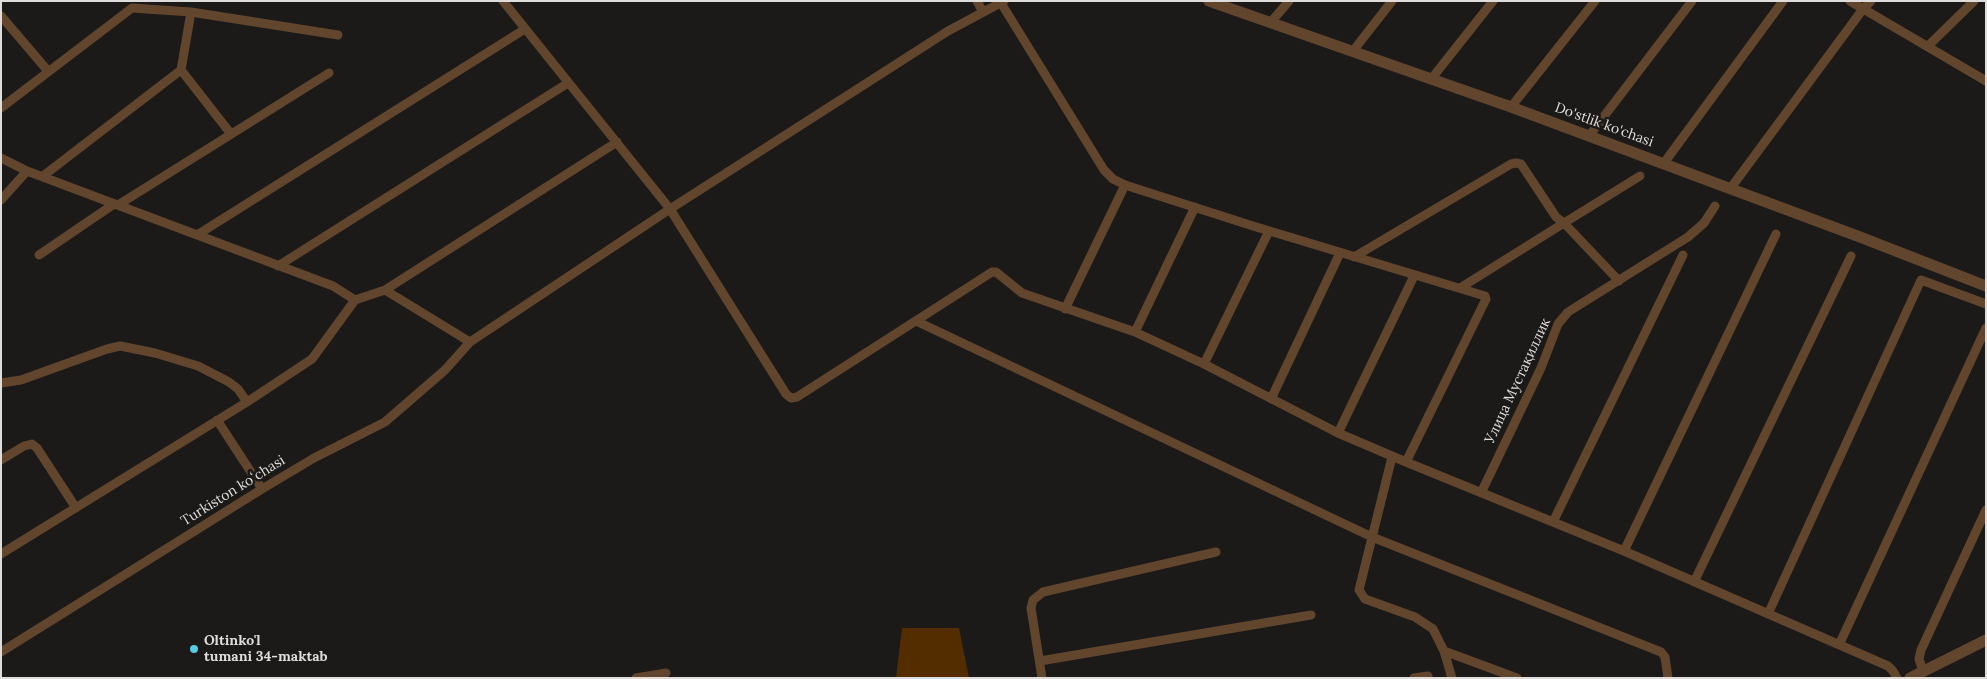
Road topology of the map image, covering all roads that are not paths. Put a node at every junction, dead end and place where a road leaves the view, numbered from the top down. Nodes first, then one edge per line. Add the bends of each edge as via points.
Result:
1 (503, 1) edge
2 (977, 1) edge
3 (1209, 1) edge
4 (1289, 1) edge
5 (1392, 1) edge
6 (1493, 1) edge
7 (1595, 1) edge
8 (1692, 1) edge
9 (1783, 1) edge
10 (1850, 1) edge
11 (1871, 1) edge
12 (1974, 1) edge
13 (1003, 2) edge
14 (129, 5) edge
15 (1863, 9) junction
16 (191, 12) junction
17 (983, 12) junction
18 (1, 16) edge
19 (1271, 22) junction
20 (525, 29) junction
21 (338, 35) dead end
22 (1928, 46) junction
23 (1352, 51) junction
24 (181, 70) junction
25 (48, 71) junction
26 (329, 73) dead end
27 (1432, 78) junction
28 (1986, 81) edge
29 (568, 83) junction
30 (1511, 107) junction
31 (1, 108) edge
32 (231, 134) junction
33 (1589, 136) junction
34 (617, 142) junction
35 (1, 158) edge
36 (1664, 163) junction
37 (28, 171) junction
38 (42, 176) junction
39 (1640, 176) dead end
40 (1125, 185) junction
41 (1730, 189) junction
42 (1, 200) edge
43 (116, 204) junction
44 (1195, 206) junction
45 (1716, 206) dead end
46 (670, 209) junction
47 (1564, 223) junction
48 (1269, 231) junction
49 (1776, 234) dead end
50 (197, 235) junction
51 (1340, 253) junction
52 (40, 255) dead end
53 (1683, 255) dead end
54 (1851, 256) dead end
55 (1354, 257) junction
56 (1929, 264) junction
57 (278, 266) junction
58 (1414, 276) junction
59 (1922, 280) junction
60 (1619, 281) junction
61 (1986, 286) edge
62 (1460, 288) junction
63 (385, 290) junction
64 (356, 300) junction
65 (1986, 304) edge
66 (1065, 309) junction
67 (916, 321) junction
68 (1986, 328) edge
69 (1135, 332) junction
70 (470, 342) junction
71 (1204, 364) junction
72 (1, 383) edge
73 (1271, 399) junction
74 (247, 402) junction
75 (217, 420) junction
76 (1338, 433) junction
77 (1392, 457) junction
78 (1, 460) edge
79 (1406, 462) junction
80 (262, 489) junction
81 (1481, 492) junction
82 (76, 508) junction
83 (1986, 510) edge
84 (1553, 522) junction
85 (1372, 537) junction
86 (1216, 552) dead end
87 (1624, 552) junction
88 (1, 554) edge
89 (1694, 582) junction
90 (1768, 614) junction
91 (1311, 616) dead end
92 (1986, 640) edge
93 (1839, 645) junction
94 (1444, 650) junction
95 (1, 652) edge
96 (1040, 661) junction
97 (1923, 671) junction
98 (666, 673) dead end
99 (1428, 676) dead end
100 (636, 678) edge
101 (1042, 678) edge
102 (1414, 678) edge
103 (1452, 678) edge
104 (1517, 678) edge
105 (1668, 678) edge
106 (1897, 678) edge
107 (1910, 678) edge

1 - 20 street
2 - 17 street
3 - 19 street, Do'stlik ko'chasi
4 - 19 street
5 - 23 street
6 - 27 street
7 - 30 street
8 - 33 street
9 - 36 street
10 - 15 street
11 - 15 street
12 - 22 street
13 - 17 street, Turkiston koʻchasi
13 - 40 street via 1104,170
14 - 16 street
14 - 25 street
15 - 22 street
15 - 41 street
16 - 21 street
16 - 24 street
17 - 46 street, Turkiston koʻchasi via 948,31
18 - 25 street
19 - 23 street, Do'stlik ko'chasi
20 - 29 street
20 - 50 street
22 - 28 street
23 - 27 street, Do'stlik ko'chasi
24 - 32 street
24 - 38 street
25 - 31 street
26 - 32 street
27 - 30 street, Do'stlik ko'chasi
29 - 34 street
29 - 57 street
30 - 33 street, Do'stlik ko'chasi
32 - 43 street
33 - 36 street, Do'stlik ko'chasi
34 - 46 street
34 - 63 street
35 - 37 street
36 - 41 street, Do'stlik ko'chasi
37 - 38 street
37 - 42 street
38 - 43 street
39 - 47 street
40 - 44 street
40 - 66 street
41 - 56 street, Do'stlik ko'chasi
43 - 50 street
43 - 52 street
44 - 48 street
44 - 69 street
45 - 60 street, Улица Мустақиллик via 1688,237
46 - 67 street via 791,398
46 - 70 street, Turkiston koʻchasi
47 - 55 street via 1556,217 1521,164 1516,162
47 - 60 street
47 - 62 street
48 - 51 street
48 - 71 street
49 - 87 street
50 - 57 street
51 - 55 street
51 - 73 street
53 - 84 street
54 - 89 street
55 - 58 street
56 - 59 street
56 - 61 street, Do'stlik ko'chasi
57 - 64 street via 333,286
58 - 62 street
58 - 76 street
59 - 65 street
59 - 90 street
60 - 81 street, Улица Мустақиллик via 1568,312 1558,324 1541,368
62 - 79 street via 1482,294 1486,299
63 - 64 street
63 - 70 street
64 - 74 street via 312,360
66 - 67 street via 1022,293 1000,274 992,272
66 - 69 street
67 - 85 street
68 - 93 street
69 - 71 street
70 - 80 street, Turkiston koʻchasi via 445,370 384,422
71 - 73 street
72 - 74 street via 21,380 120,346 198,366 229,382
73 - 76 street
74 - 75 street
75 - 80 street
75 - 82 street
76 - 77 street
77 - 79 street
77 - 85 street
78 - 82 street via 32,444
79 - 81 street
80 - 95 street, Turkiston koʻchasi
81 - 84 street
82 - 88 street
83 - 97 street via 1920,650 1918,658
84 - 87 street
85 - 94 street via 1360,581 1365,599 1415,617 1433,629
85 - 105 street via 1660,652 1665,657
86 - 96 street via 1043,592 1033,600 1031,608
87 - 89 street
89 - 90 street
90 - 93 street
91 - 96 street
92 - 97 street
93 - 106 street via 1888,666
94 - 103 street
94 - 104 street
96 - 101 street
97 - 107 street
98 - 100 street
99 - 102 street

